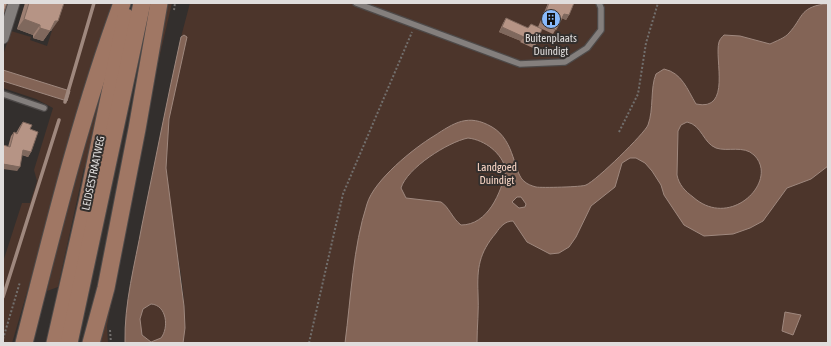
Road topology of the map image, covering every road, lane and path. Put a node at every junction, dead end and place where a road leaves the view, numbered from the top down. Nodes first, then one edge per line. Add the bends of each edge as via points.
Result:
1 (14, 3) edge
2 (122, 3) edge
3 (129, 3) edge
4 (142, 3) edge
5 (159, 3) edge
6 (356, 3) edge
7 (599, 3) edge
8 (658, 3) edge
9 (415, 25) junction
10 (3, 38) edge
11 (3, 94) edge
12 (44, 108) dead end
13 (619, 132) dead end
14 (100, 170) junction
15 (20, 282) dead end
16 (3, 339) edge
17 (24, 343) edge
18 (55, 343) edge
19 (69, 343) edge
20 (92, 343) edge
21 (309, 343) edge

1 - 10 street
2 - 17 main road via 100,62
3 - 14 main road, LEIDSESTRAATWEG
4 - 14 main road, LEIDSESTRAATWEG
5 - 20 main road via 133,151 106,288
6 - 9 lane
7 - 9 lane via 601,30 587,48 565,62 520,64
8 - 13 path via 646,42 638,94
9 - 21 path via 343,194
11 - 12 lane
14 - 18 main road, LEIDSESTRAATWEG
14 - 19 main road, LEIDSESTRAATWEG
15 - 16 path

